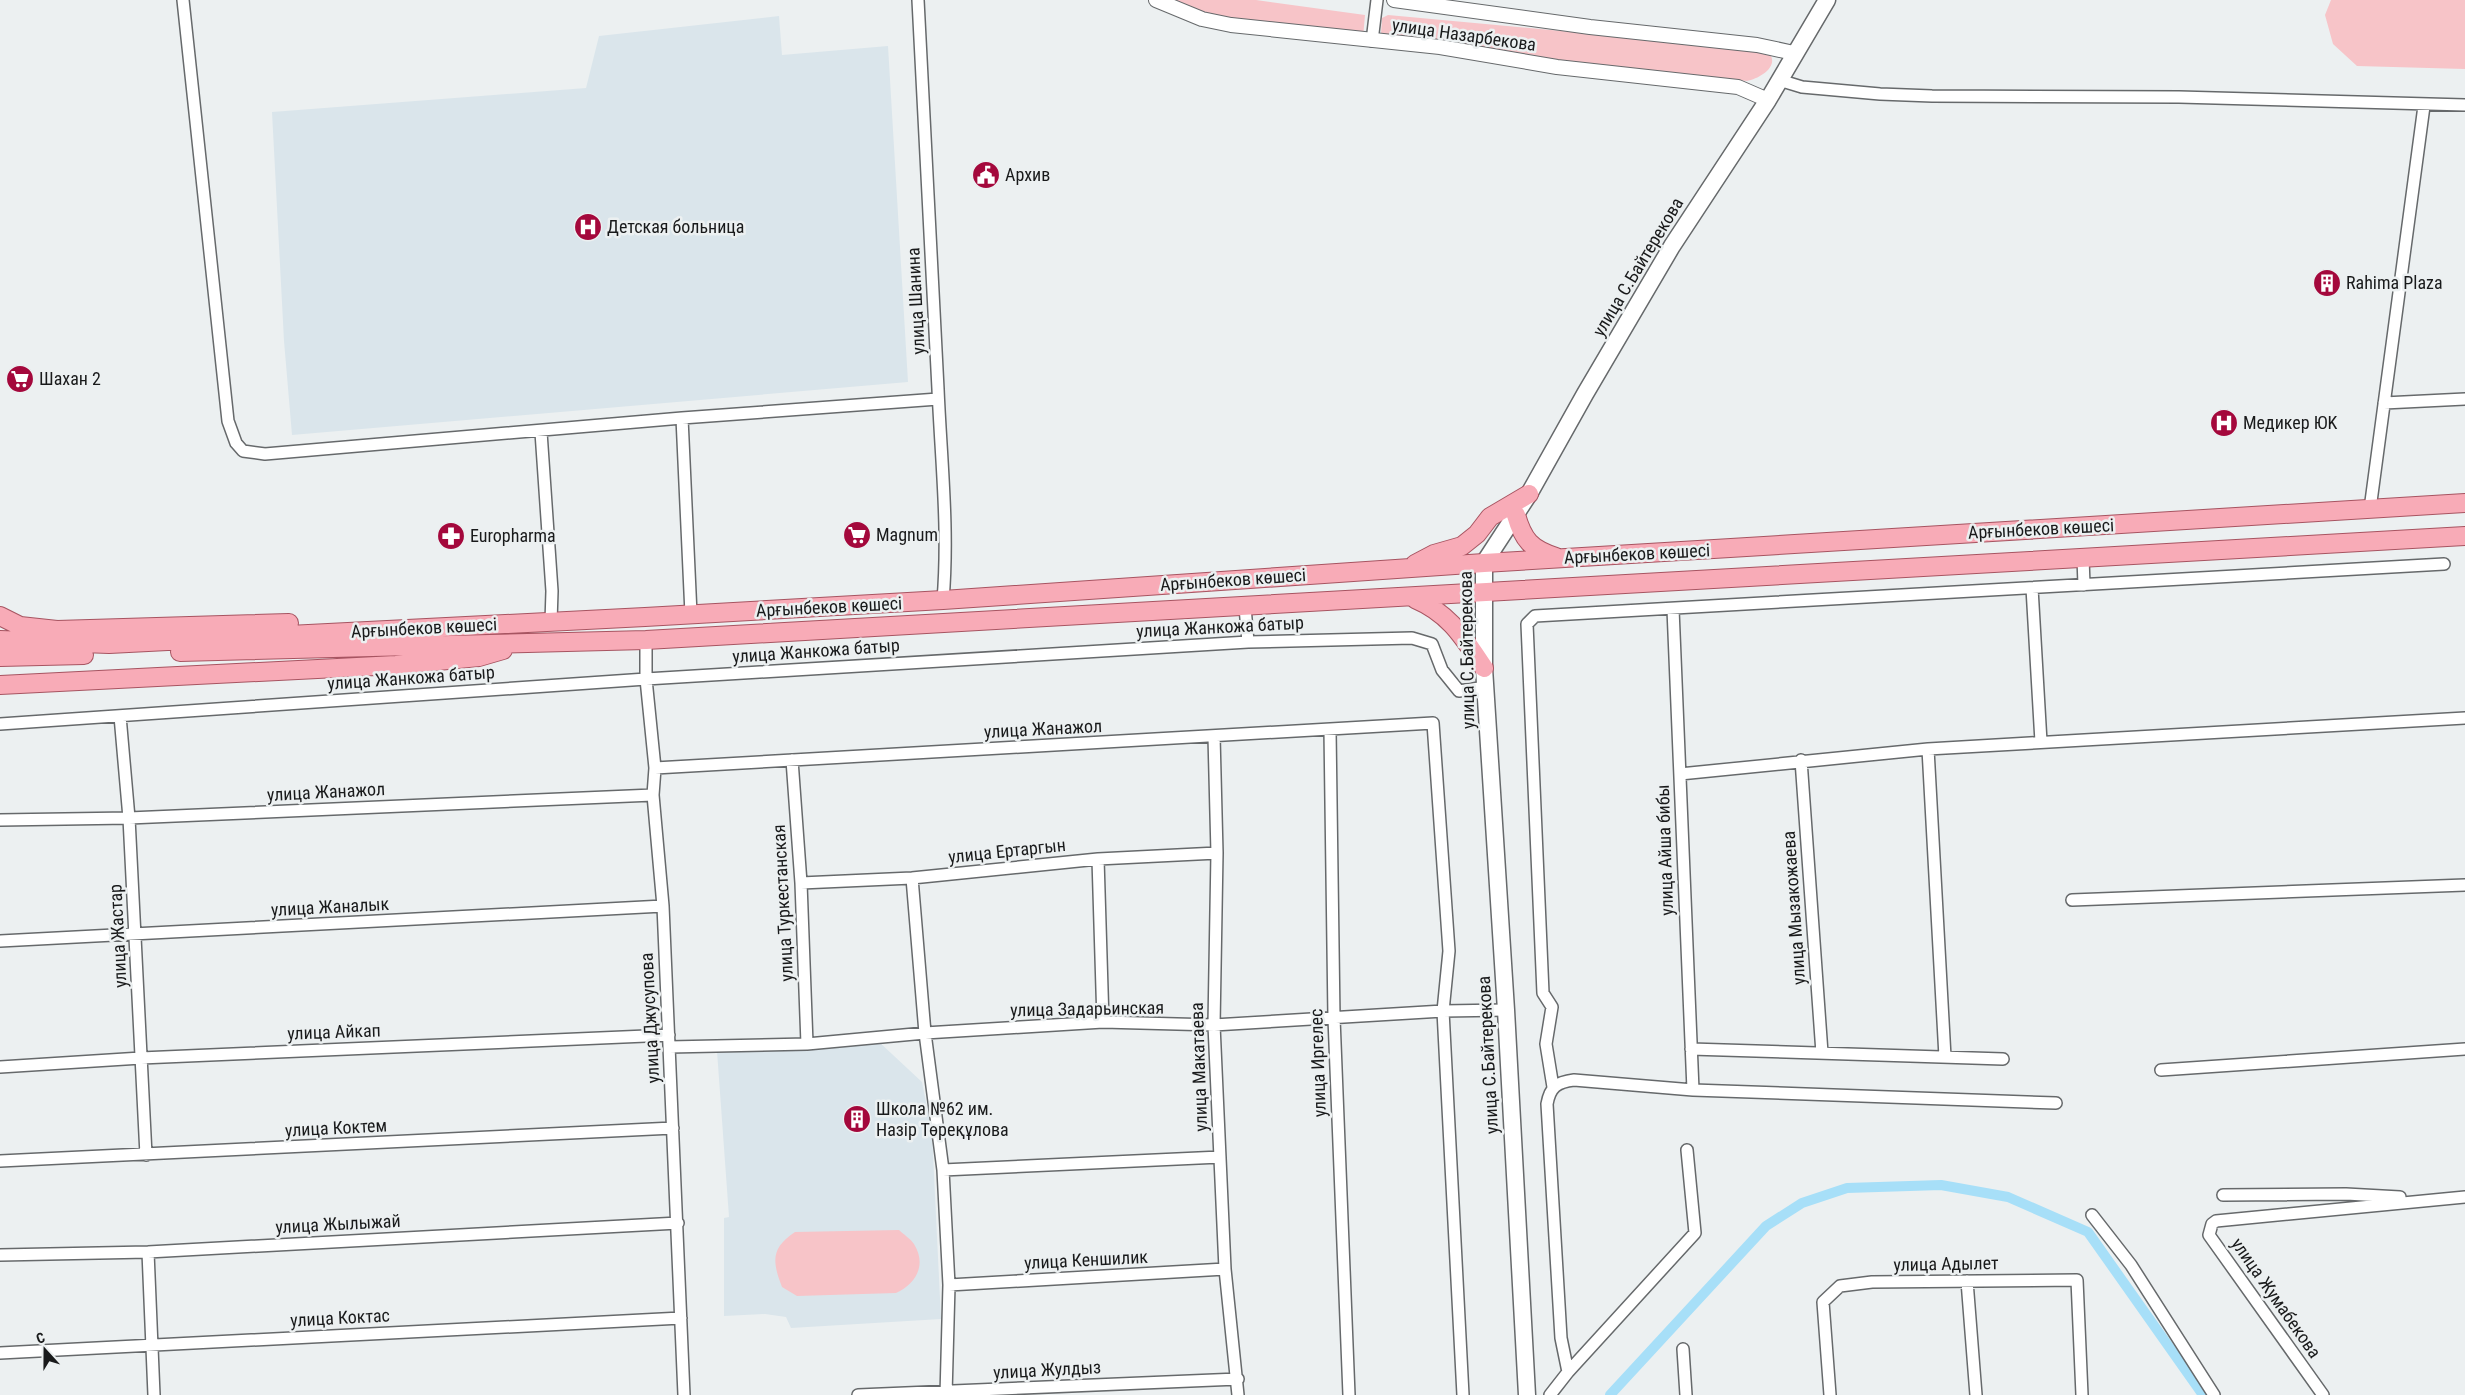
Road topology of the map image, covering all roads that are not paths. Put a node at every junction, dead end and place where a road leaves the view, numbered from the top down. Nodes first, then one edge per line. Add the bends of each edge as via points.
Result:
1 (183, 0) edge
2 (918, 0) edge
3 (1156, 0) edge
4 (1377, 0) edge
5 (1394, 0) edge
6 (1827, 0) edge
7 (1372, 41) junction
8 (1794, 53) junction
9 (1779, 80) junction
10 (1768, 100) junction
11 (2465, 105) edge
12 (2424, 106) junction
13 (938, 399) junction
14 (2465, 399) edge
15 (2384, 403) junction
16 (682, 418) junction
17 (541, 432) junction
18 (1529, 494) junction
19 (2465, 504) edge
20 (2370, 509) junction
21 (1516, 514) junction
22 (2465, 536) edge
23 (1561, 558) junction
24 (2083, 558) junction
25 (1484, 563) junction
26 (2444, 564) dead end
27 (1410, 568) junction
28 (2084, 585) junction
29 (2032, 588) junction
30 (1485, 593) junction
31 (1412, 598) junction
32 (943, 600) junction
33 (1245, 607) junction
34 (1673, 608) junction
35 (691, 614) junction
36 (0, 616) edge
37 (551, 622) junction
38 (521, 623) junction
39 (0, 640) edge
40 (646, 640) junction
41 (1248, 642) junction
42 (527, 644) junction
43 (0, 657) edge
44 (1484, 668) junction
45 (646, 679) junction
46 (0, 685) edge
47 (1486, 687) junction
48 (120, 716) junction
49 (2465, 718) edge
50 (0, 724) edge
51 (1330, 730) junction
52 (1214, 736) junction
53 (2041, 742) junction
54 (1928, 749) junction
55 (792, 760) junction
56 (1801, 760) junction
57 (655, 768) junction
58 (1680, 774) junction
59 (653, 795) junction
60 (129, 818) junction
61 (0, 820) edge
62 (1217, 854) junction
63 (1098, 859) junction
64 (912, 878) junction
65 (801, 883) junction
66 (2465, 885) edge
67 (2072, 900) dead end
68 (662, 906) junction
69 (135, 936) junction
70 (0, 941) edge
71 (1506, 1010) junction
72 (1443, 1011) junction
73 (1334, 1018) junction
74 (1103, 1022) junction
75 (1214, 1025) junction
76 (925, 1033) junction
77 (669, 1041) junction
78 (807, 1044) junction
79 (1691, 1048) junction
80 (2465, 1049) edge
81 (1822, 1053) junction
82 (1946, 1057) junction
83 (141, 1058) junction
84 (2003, 1059) dead end
85 (0, 1067) edge
86 (2161, 1070) dead end
87 (1553, 1087) junction
88 (1693, 1090) junction
89 (2056, 1103) dead end
90 (673, 1128) junction
91 (1687, 1150) dead end
92 (146, 1155) junction
93 (1220, 1157) junction
94 (0, 1161) edge
95 (943, 1170) junction
96 (2223, 1195) dead end
97 (2465, 1197) edge
98 (2434, 1200) junction
99 (2092, 1215) dead end
100 (678, 1223) junction
101 (148, 1252) junction
102 (0, 1255) edge
103 (1225, 1269) junction
104 (1967, 1281) junction
105 (950, 1285) junction
106 (682, 1318) junction
107 (152, 1344) junction
108 (1684, 1349) dead end
109 (0, 1354) edge
110 (1568, 1372) junction
111 (1238, 1379) junction
112 (946, 1394) edge
113 (154, 1395) edge
114 (684, 1395) edge
115 (858, 1395) edge
116 (1238, 1395) edge
117 (1349, 1395) edge
118 (1462, 1395) edge
119 (1527, 1395) edge
120 (1550, 1395) edge
121 (1686, 1395) edge
122 (1830, 1395) edge
123 (1976, 1395) edge
124 (2082, 1395) edge
125 (2214, 1395) edge
126 (2323, 1395) edge

1 - 17 street via 228,421 236,443 243,451 265,454
2 - 13 street, улица Шанина
3 - 7 street, улица Назарбекова via 1202,19 1231,26
4 - 7 street
5 - 8 street, улица Назарбекова via 1590,27 1756,45
6 - 8 main road, улица С.Байтерекова
7 - 10 street, улица Назарбекова via 1558,67 1738,87
8 - 9 main road, улица С.Байтерекова
9 - 10 main road, улица С.Байтерекова
9 - 12 street via 1802,86 1889,94 2179,97
10 - 18 main road, улица С.Байтерекова via 1672,246
11 - 12 street
12 - 15 street
13 - 16 street
13 - 32 street, улица Шанина via 945,496
14 - 15 street
15 - 20 street
16 - 17 street
16 - 35 street
17 - 37 street via 552,590
18 - 21 main road, улица С.Байтерекова
18 - 27 main road via 1490,517 1462,546 1428,557
19 - 20 main road, Арғынбеков көшесі
20 - 23 main road, Арғынбеков көшесі
21 - 23 main road via 1520,529 1532,546
21 - 25 main road, улица С.Байтерекова
22 - 24 main road, Арғынбеков көшесі
23 - 25 main road, Арғынбеков көшесі
24 - 28 street
24 - 30 main road, Арғынбеков көшесі
25 - 27 main road, Арғынбеков көшесі
25 - 30 main road, улица С.Байтерекова
26 - 28 street
27 - 32 main road, Арғынбеков көшесі
28 - 29 street
29 - 34 street
29 - 53 street
30 - 31 main road, Арғынбеков көшесі
30 - 44 main road, улица С.Байтерекова
31 - 33 main road, Арғынбеков көшесі
31 - 44 main road via 1433,606 1451,621
32 - 35 main road, Арғынбеков көшесі
33 - 40 main road, Арғынбеков көшесі
33 - 41 street
34 - 58 street, улица Айша бибы
34 - 87 street via 1535,616 1527,624 1543,993 1552,1007 1546,1044
35 - 37 main road, Арғынбеков көшесі
36 - 38 main road via 20,626 57,630 428,618
37 - 38 main road, Арғынбеков көшесі
38 - 39 main road, Арғынбеков көшесі via 109,644
40 - 42 main road, Арғынбеков көшесі
40 - 45 street, улица Джусупова
41 - 45 street, улица Жанкожа батыр
41 - 47 street, улица Жанкожа батыр via 1412,638 1432,644 1442,670 1459,691
42 - 43 main road, Арғынбеков көшесі
42 - 46 main road via 478,657 396,665
44 - 47 main road, улица С.Байтерекова
45 - 48 street, улица Жанкожа батыр
45 - 57 street, улица Джусупова
47 - 71 main road, улица С.Байтерекова
48 - 50 street, улица Жанкожа батыр
48 - 60 street, улица Жастар
49 - 53 street
51 - 52 street, улица Жанажол
51 - 72 street, улица Жанажол via 1433,723 1449,951
51 - 73 street, улица Иргелес
52 - 55 street, улица Жанажол
52 - 62 street, улица Макатаева
53 - 54 street
54 - 56 street
54 - 82 street
55 - 57 street, улица Жанажол
55 - 65 street, улица Туркестанская
56 - 58 street
56 - 81 street, улица Мызакожаева
57 - 59 street, улица Джусупова
58 - 79 street, улица Айша бибы
59 - 60 street, улица Жанажол
59 - 68 street, улица Джусупова
60 - 61 street, улица Жанажол
60 - 69 street, улица Жастар
62 - 63 street, улица Ертаргын
62 - 75 street, улица Макатаева
63 - 64 street, улица Ертаргын
63 - 74 street
64 - 65 street, улица Ертаргын
64 - 76 street
65 - 78 street, улица Туркестанская
66 - 67 street
68 - 69 street, улица Жаналык
68 - 77 street, улица Джусупова
69 - 70 street, улица Жаналык
69 - 83 street, улица Жастар
71 - 72 street, улица Задарьинская
71 - 119 main road, улица С.Байтерекова
72 - 73 street, улица Задарьинская
72 - 118 street
73 - 75 street, улица Задарьинская
73 - 117 street, улица Иргелес
74 - 75 street, улица Задарьинская
74 - 76 street, улица Задарьинская
75 - 93 street, улица Макатаева
76 - 78 street, улица Задарьинская
76 - 95 street
77 - 78 street, улица Задарьинская
77 - 83 street, улица Айкап
77 - 90 street, улица Джусупова
79 - 81 street
79 - 88 street, улица Айша бибы
80 - 86 street
81 - 82 street
82 - 84 street
83 - 85 street, улица Айкап
83 - 92 street, улица Жастар
87 - 88 street via 1560,1082 1574,1080
87 - 110 street via 1547,1104 1561,1338
88 - 89 street
90 - 92 street, улица Коктем
90 - 100 street, улица Джусупова
91 - 110 street via 1695,1233
92 - 94 street, улица Коктем
93 - 95 street
93 - 103 street, улица Макатаева
95 - 105 street
96 - 98 street via 2346,1194
97 - 98 street
98 - 126 street, улица Жумабекова via 2216,1221 2210,1228 2209,1234
99 - 125 street via 2131,1265
100 - 101 street, улица Жылыжай
100 - 106 street, улица Джусупова
101 - 102 street, улица Жылыжай
101 - 107 street
103 - 105 street, улица Кеншилик
103 - 111 street, улица Макатаева
104 - 122 street, улица Адылет via 1872,1282 1840,1286 1823,1302
104 - 123 street
104 - 124 street, улица Адылет via 2077,1280
105 - 112 street
106 - 107 street, улица Коктас
106 - 114 street, улица Джусупова
107 - 109 street, улица Коктас
107 - 113 street
108 - 121 street
110 - 120 street
111 - 112 street, улица Жулдыз
111 - 116 street, улица Макатаева
112 - 115 street, улица Жулдыз

